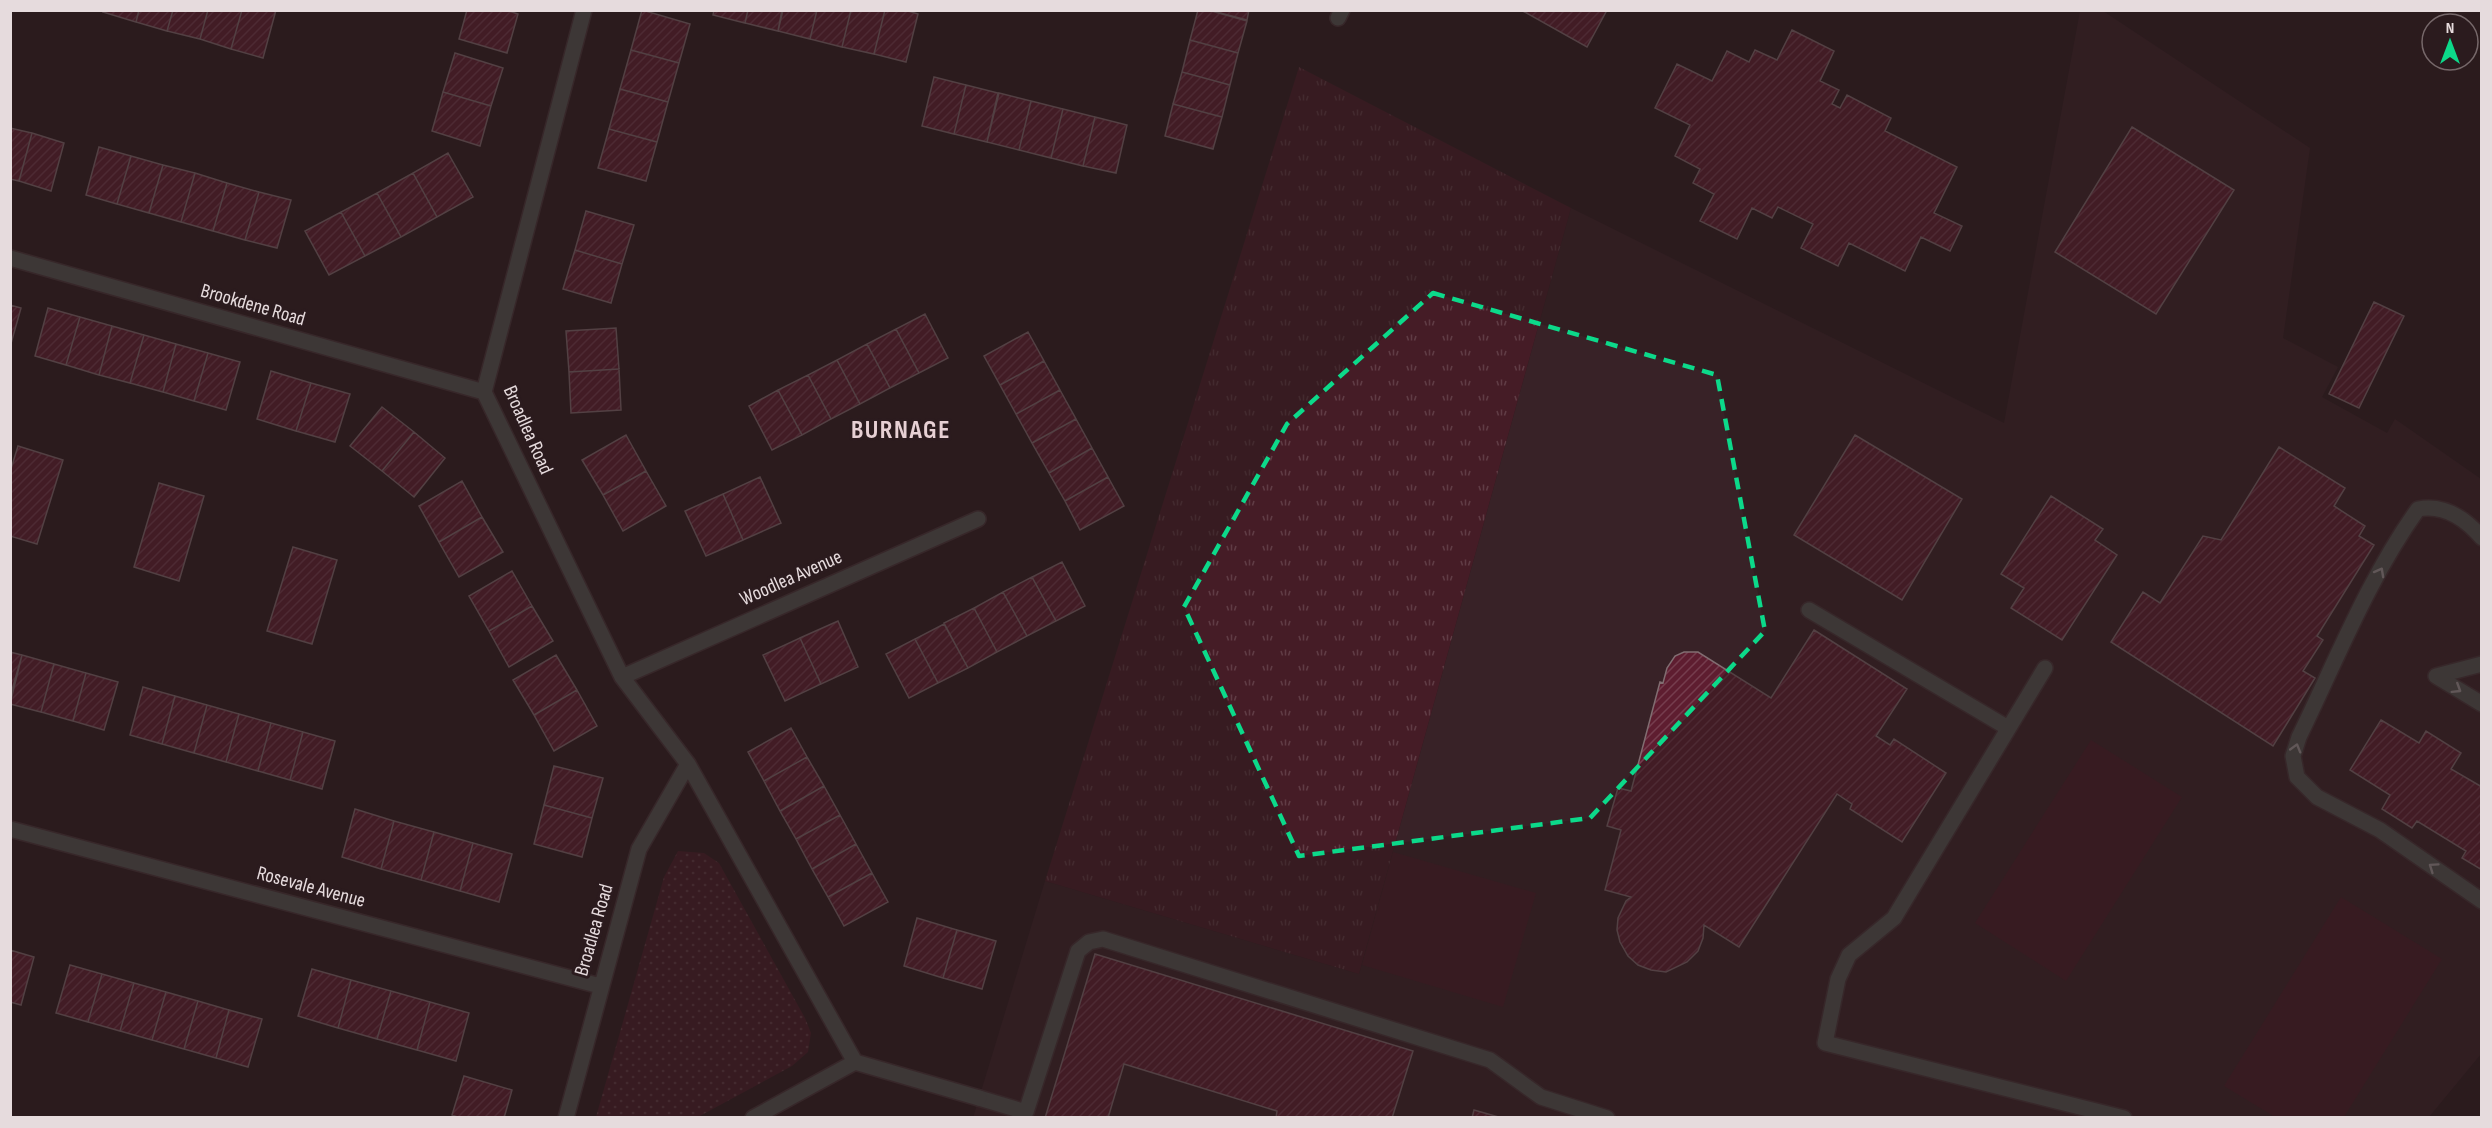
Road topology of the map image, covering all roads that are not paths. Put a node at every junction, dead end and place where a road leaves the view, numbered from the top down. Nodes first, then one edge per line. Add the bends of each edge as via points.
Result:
1 (584, 10) edge
2 (10, 258) edge
3 (484, 392) junction
4 (978, 519) dead end
5 (2481, 538) edge
6 (1809, 610) dead end
7 (2481, 664) edge
8 (2045, 668) dead end
9 (622, 676) junction
10 (2481, 704) edge
11 (2007, 728) junction
12 (688, 764) junction
13 (10, 829) edge
14 (2481, 901) edge
15 (600, 986) junction
16 (855, 1062) junction
17 (566, 1118) edge
18 (753, 1118) edge
19 (1607, 1118) edge
20 (2124, 1118) edge

1 - 3 street, Broadlea Road
2 - 3 street, Brookdene Road
3 - 9 street, Broadlea Road
4 - 9 street, Woodlea Avenue
14 -> 5 street via 2380,830 2317,798 2296,777 2293,756 2370,590 2401,532 2418,510 2430,507 2458,515
6 - 11 street
7 -> 10 street via 2436,676
8 - 11 street
9 - 12 street, Broadlea Road
11 - 20 street via 1894,918 1849,955 1838,979 1824,1043
12 - 15 street, Broadlea Road via 639,849
12 - 16 street, Broadlea Road
13 - 15 street, Rosevale Avenue
15 - 17 street, Broadlea Road
16 - 18 street
16 - 19 street via 1026,1112 1078,951 1089,942 1103,939 1490,1060 1541,1097

